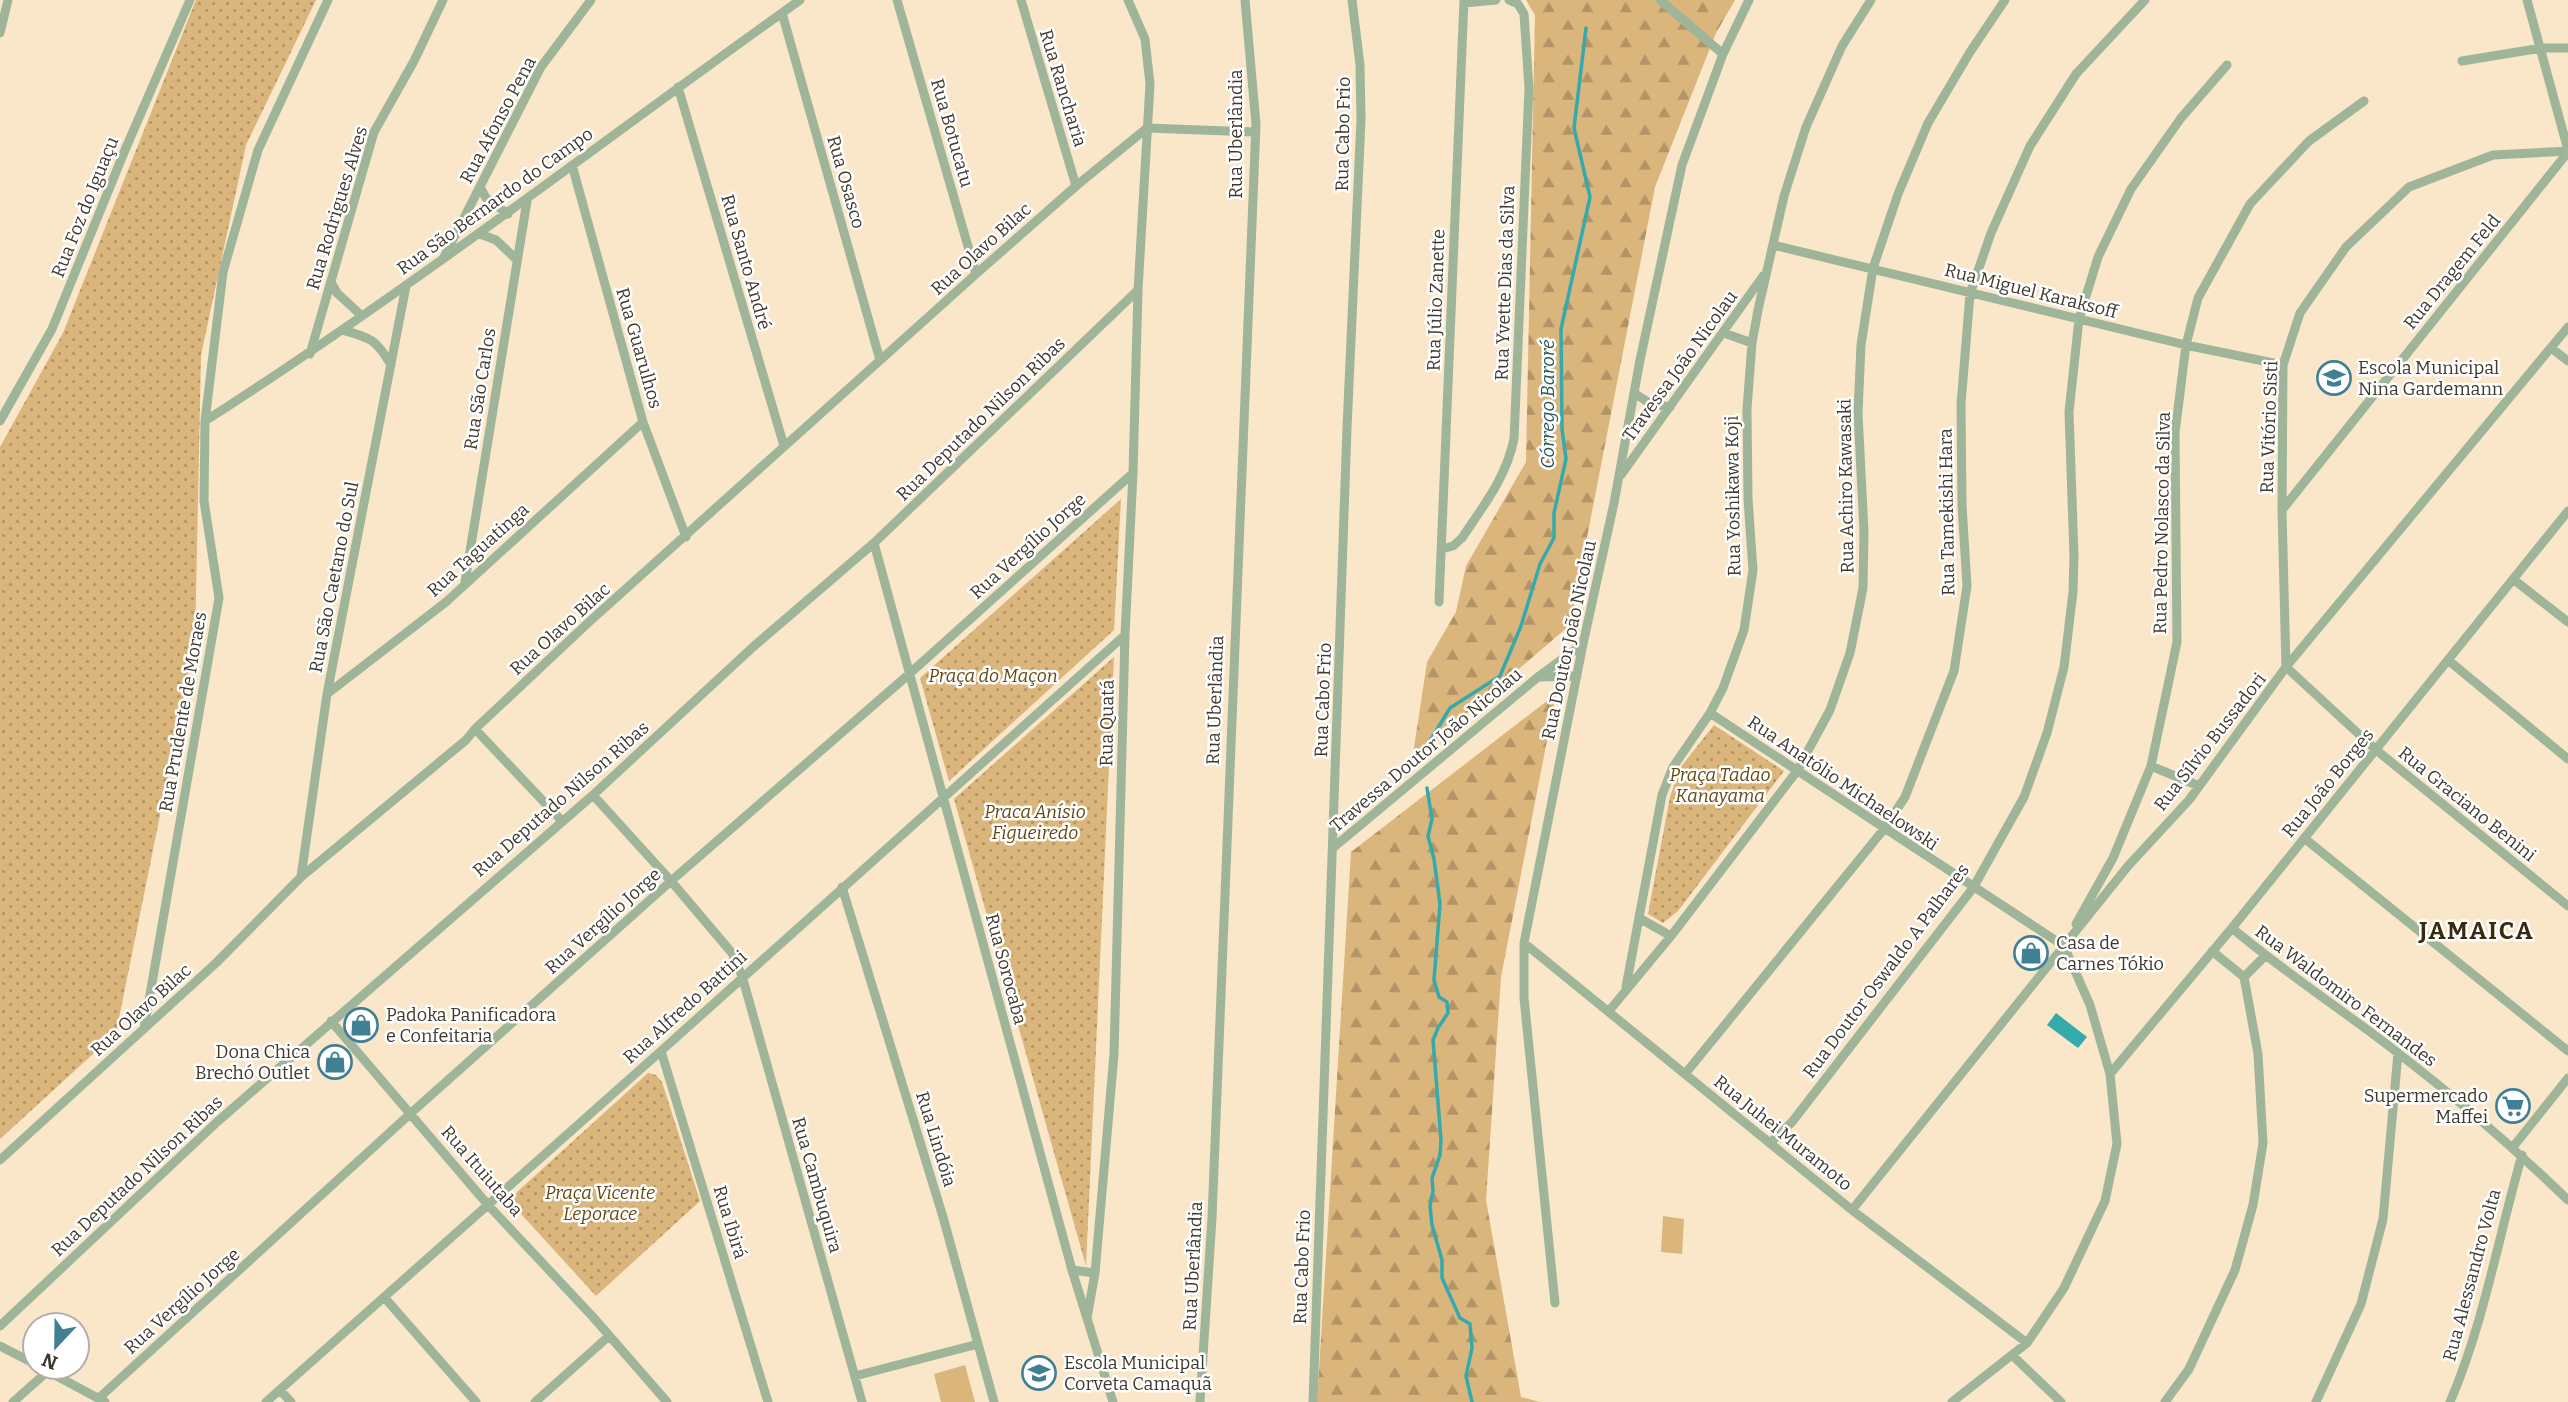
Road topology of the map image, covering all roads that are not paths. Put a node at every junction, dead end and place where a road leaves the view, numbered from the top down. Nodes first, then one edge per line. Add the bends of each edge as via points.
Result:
1 (8, 0) edge
2 (190, 0) edge
3 (328, 0) edge
4 (443, 0) edge
5 (591, 0) edge
6 (800, 0) edge
7 (897, 0) edge
8 (1021, 0) edge
9 (1128, 0) edge
10 (1245, 0) edge
11 (1352, 0) edge
12 (1496, 0) edge
13 (1509, 0) edge
14 (1660, 0) edge
15 (1749, 0) edge
16 (1871, 0) edge
17 (2005, 0) edge
18 (2145, 0) edge
19 (2527, 0) edge
20 (1464, 1) edge
21 (782, 13) junction
22 (0, 33) edge
23 (2542, 48) junction
24 (2568, 48) edge
25 (1723, 54) junction
26 (2462, 61) dead end
27 (2227, 65) dead end
28 (678, 88) junction
29 (2364, 101) dead end
30 (1147, 128) junction
31 (1255, 132) junction
32 (2568, 151) edge
33 (572, 165) junction
34 (1076, 186) junction
35 (480, 187) junction
36 (527, 201) junction
37 (508, 214) junction
38 (480, 234) junction
39 (1773, 245) junction
40 (517, 260) junction
41 (442, 261) junction
42 (1873, 268) junction
43 (1766, 272) junction
44 (976, 274) junction
45 (331, 282) junction
46 (407, 286) junction
47 (1138, 290) junction
48 (1970, 294) junction
49 (362, 316) junction
50 (2079, 319) junction
51 (2568, 327) edge
52 (342, 330) junction
53 (1724, 333) junction
54 (1752, 343) junction
55 (2186, 345) junction
56 (2551, 348) junction
57 (310, 354) junction
58 (880, 360) junction
59 (2568, 361) edge
60 (391, 365) junction
61 (2283, 365) junction
62 (1634, 393) junction
63 (1670, 407) junction
64 (0, 421) edge
65 (205, 421) junction
66 (643, 422) junction
67 (784, 446) junction
68 (1133, 473) junction
69 (1618, 479) junction
70 (2282, 510) junction
71 (2568, 511) edge
72 (686, 537) junction
73 (874, 543) junction
74 (1442, 549) junction
75 (2513, 579) junction
76 (465, 582) junction
77 (1439, 601) dead end
78 (2568, 622) edge
79 (1125, 635) junction
80 (1583, 644) junction
81 (2448, 660) junction
82 (2287, 667) junction
83 (908, 675) junction
84 (1577, 676) junction
85 (1538, 677) junction
86 (327, 694) junction
87 (1710, 713) junction
88 (475, 729) junction
89 (2375, 749) junction
90 (2568, 759) edge
91 (2151, 766) junction
92 (1797, 771) junction
93 (2199, 786) junction
94 (593, 795) junction
95 (942, 798) junction
96 (562, 821) junction
97 (1884, 829) junction
98 (2304, 838) junction
99 (1334, 847) junction
100 (2113, 858) junction
101 (2128, 866) junction
102 (301, 877) junction
103 (671, 881) junction
104 (842, 887) junction
105 (1973, 888) junction
106 (2568, 906) edge
107 (1639, 918) junction
108 (2232, 928) junction
109 (1671, 936) junction
110 (1524, 943) junction
111 (2064, 946) junction
112 (2212, 951) junction
113 (2264, 956) junction
114 (742, 976) junction
115 (2244, 977) junction
116 (1625, 989) junction
117 (1609, 1011) junction
118 (331, 1021) junction
119 (144, 1029) junction
120 (661, 1051) junction
121 (2568, 1051) edge
122 (2398, 1053) junction
123 (1685, 1074) junction
124 (2110, 1074) junction
125 (2568, 1078) edge
126 (411, 1113) junction
127 (1770, 1143) junction
128 (2514, 1147) junction
129 (2522, 1155) junction
130 (0, 1160) edge
131 (2568, 1200) edge
132 (488, 1205) junction
133 (1852, 1210) junction
134 (1072, 1270) junction
135 (1095, 1273) junction
136 (384, 1297) junction
137 (1555, 1303) dead end
138 (1087, 1318) junction
139 (0, 1326) edge
140 (609, 1336) junction
141 (978, 1343) junction
142 (2027, 1343) junction
143 (0, 1346) edge
144 (2013, 1356) junction
145 (21, 1357) edge
146 (855, 1376) junction
147 (33, 1381) edge
148 (66, 1381) edge
149 (280, 1390) junction
150 (102, 1400) edge
151 (13, 1402) edge
152 (266, 1402) edge
153 (290, 1402) edge
154 (476, 1402) edge
155 (535, 1402) edge
156 (667, 1402) edge
157 (768, 1402) edge
158 (862, 1402) edge
159 (994, 1402) edge
160 (1113, 1402) edge
161 (1200, 1402) edge
162 (1313, 1402) edge
163 (1952, 1402) edge
164 (2061, 1402) edge
165 (2165, 1402) edge
166 (2316, 1402) edge
167 (2450, 1402) edge

1 - 22 street
2 - 64 street, Rua Foz do Iguaçu via 52,329
3 - 65 street, Rua Prudente de Moraes via 258,150 223,272
4 - 45 street, Rua Rodrigues Alves via 374,132
5 - 35 street, Rua Afonso Pena via 541,67
6 - 21 street, Rua São Bernardo do Campo
7 - 44 street, Rua Botucatu
8 - 34 street, Rua Rancharia
9 - 30 street, Rua Quatá via 1145,38 1150,84
10 - 31 street, Rua Uberlândia
11 - 99 street, Rua Cabo Frio via 1361,119
12 - 20 street
13 - 74 street, Rua Yvette Dias da Silva via 1524,14 1529,88 1514,439 1501,481 1462,538
14 - 25 street
15 - 25 street, Rua Doutor João Nicolau
16 - 39 street, Rua Yoshikawa Koji via 1842,47 1806,127
17 - 42 street, Rua Achiro Kawasaki via 1928,123
18 - 48 street, Rua Tamekishi Hara via 2076,74 2030,146
19 - 23 street
20 - 74 street, Rua Júlio Zanette
21 - 28 street, Rua São Bernardo do Campo
21 - 58 street, Rua Osasco
23 - 24 street
23 - 26 street
23 - 32 street
25 - 62 street, Rua Doutor João Nicolau via 1682,166
27 - 50 street, Rua Doutor Oswaldo A Palhares via 2180,118 2131,189 2098,257
28 - 33 street, Rua São Bernardo do Campo
28 - 67 street, Rua Santo André
29 - 55 street, Rua Pedro Nolasco da Silva via 2309,141 2250,204 2199,298
30 - 31 street
30 - 34 street, Rua Olavo Bilac
30 - 47 street, Rua Quatá
31 - 161 street, Rua Uberlândia via 1212,1218
32 - 61 street, Rua Vitório Sisti via 2493,155 2409,187 2346,247 2300,313
32 - 70 street, Rua Dragem Feld
33 - 36 street, Rua São Bernardo do Campo
33 - 66 street, Rua Guarulhos
34 - 44 street, Rua Olavo Bilac
35 - 37 street via 486,198
35 - 41 street, Rua Afonso Pena
36 - 37 street, Rua São Bernardo do Campo
36 - 40 street, Rua São Carlos
37 - 38 street, Rua São Bernardo do Campo
38 - 40 street via 496,240
38 - 41 street, Rua São Bernardo do Campo
39 - 42 street, Rua Miguel Karaksoff
39 - 43 street, Rua Yoshikawa Koji
40 - 76 street, Rua São Carlos
41 - 46 street, Rua São Bernardo do Campo
42 - 48 street, Rua Miguel Karaksoff
42 - 92 street, Rua Achiro Kawasaki via 1861,345 1858,413 1863,588 1850,653 1830,710
43 - 53 street, Travessa João Nicolau
43 - 54 street, Rua Yoshikawa Koji
44 - 58 street, Rua Olavo Bilac
45 - 49 street
45 - 57 street, Rua Rodrigues Alves
46 - 49 street, Rua São Bernardo do Campo
46 - 60 street, Rua São Caetano do Sul
47 - 68 street, Rua Quatá
47 - 73 street, Rua Deputado Nilson Ribas
48 - 50 street, Rua Miguel Karaksoff
48 - 97 street, Rua Tamekishi Hara via 1961,404 1967,586 1954,671 1905,797
49 - 52 street, Rua São Bernardo do Campo
50 - 55 street, Rua Miguel Karaksoff
50 - 105 street, Rua Doutor Oswaldo A Palhares via 2069,412 2074,556 2064,667 2024,797
51 - 56 street, Rua Sílvio Bussadori
52 - 57 street, Rua São Bernardo do Campo
52 - 60 street via 379,345
53 - 54 street
53 - 63 street, Travessa João Nicolau
54 - 87 street, Rua Yoshikawa Koji via 1747,422 1753,570 1744,631
55 - 61 street, Rua Miguel Karaksoff
55 - 91 street, Rua Pedro Nolasco da Silva via 2175,433 2177,642
56 - 59 street
56 - 82 street, Rua Sílvio Bussadori
57 - 65 street, Rua São Bernardo do Campo
58 - 67 street, Rua Olavo Bilac
60 - 86 street, Rua São Caetano do Sul
61 - 70 street, Rua Vitório Sisti
62 - 63 street via 1651,404
62 - 69 street, Rua Doutor João Nicolau
63 - 69 street, Travessa João Nicolau
65 - 119 street, Rua Prudente de Moraes via 204,501 219,598
66 - 72 street, Rua Guarulhos
66 - 76 street, Rua Taguatinga
67 - 72 street, Rua Olavo Bilac
68 - 79 street, Rua Quatá
68 - 83 street, Rua Vergílio Jorge
69 - 80 street, Rua Doutor João Nicolau
70 - 82 street, Rua Vitório Sisti
71 - 75 street, Rua João Borges
72 - 88 street, Rua Olavo Bilac
73 - 83 street, Rua Sorocaba
73 - 94 street, Rua Deputado Nilson Ribas
74 - 77 street, Rua Júlio Zanette
75 - 78 street
75 - 81 street, Rua João Borges
76 - 86 street, Rua Taguatinga via 446,602
79 - 95 street, Rua Alfredo Battini
79 - 135 street, Rua Quatá via 1114,1054
80 - 84 street, Rua Doutor João Nicolau
80 - 85 street, Travessa Doutor João Nicolau
81 - 89 street, Rua João Borges
81 - 90 street
82 - 89 street, Rua Graciano Benini
82 - 93 street, Rua Sílvio Bussadori
83 - 95 street, Rua Sorocaba
83 - 103 street, Rua Vergílio Jorge
84 - 85 street, Travessa Doutor João Nicolau
84 - 110 street, Rua Doutor João Nicolau
85 - 99 street, Travessa Doutor João Nicolau
86 - 102 street, Rua São Caetano do Sul
87 - 92 street, Rua Anatólio Michaelowski
87 - 107 street, Rua Yoshikawa Koji via 1673,767 1662,795
88 - 96 street
88 - 102 street, Rua Olavo Bilac
89 - 98 street, Rua João Borges
89 - 106 street, Rua Graciano Benini
91 - 93 street
91 - 100 street, Rua Pedro Nolasco da Silva
92 - 97 street, Rua Anatólio Michaelowski
92 - 109 street, Rua Achiro Kawasaki
93 - 101 street, Rua Sílvio Bussadori
94 - 96 street, Rua Deputado Nilson Ribas
94 - 103 street, Rua Cambuquira
95 - 104 street, Rua Alfredo Battini
95 - 134 street, Rua Sorocaba
96 - 118 street, Rua Deputado Nilson Ribas
97 - 105 street, Rua Anatólio Michaelowski
97 - 123 street, Rua Tamekishi Hara
98 - 108 street, Rua João Borges
98 - 121 street
99 - 162 street, Rua Cabo Frio
100 - 101 street
100 - 111 street, Rua Pedro Nolasco da Silva
101 - 111 street, Rua Sílvio Bussadori
102 - 119 street, Rua Olavo Bilac
103 - 114 street, Rua Cambuquira via 732,953
103 - 126 street, Rua Vergílio Jorge
104 - 114 street, Rua Alfredo Battini
104 - 141 street, Rua Lindóia
105 - 111 street, Rua Anatólio Michaelowski
105 - 127 street, Rua Doutor Oswaldo A Palhares via 1792,1122
107 - 109 street
107 - 116 street, Rua Yoshikawa Koji
108 - 112 street, Rua João Borges
108 - 113 street, Rua Waldomiro Fernandes
109 - 116 street, Rua Achiro Kawasaki
110 - 117 street, Rua Juhei Muramoto
110 - 137 street, Rua Doutor João Nicolau via 1524,998
111 - 124 street via 2090,1005
111 - 133 street, Rua Sílvio Bussadori
112 - 115 street
112 - 124 street, Rua João Borges
113 - 115 street
113 - 122 street, Rua Waldomiro Fernandes
114 - 120 street, Rua Alfredo Battini
114 - 146 street, Rua Cambuquira
115 - 165 street via 2258,1054 2263,1143 2253,1205 2235,1270 2189,1369
116 - 117 street, Rua Achiro Kawasaki
117 - 123 street, Rua Juhei Muramoto
118 - 126 street, Rua Ituiutaba
118 - 139 street, Rua Deputado Nilson Ribas
119 - 130 street, Rua Olavo Bilac
120 - 132 street, Rua Alfredo Battini
120 - 157 street, Rua Ibirá
122 - 128 street, Rua Waldomiro Fernandes
122 - 166 street via 2383,1219 2361,1304
123 - 127 street, Rua Juhei Muramoto
124 - 142 street via 2117,1144 2105,1201 2064,1288
125 - 128 street
126 - 132 street, Rua Ituiutaba
126 - 150 street, Rua Vergílio Jorge
127 - 133 street, Rua Juhei Muramoto
128 - 129 street, Rua Waldomiro Fernandes
129 - 131 street, Rua Waldomiro Fernandes
129 - 167 street, Rua Alessandro Volta via 2482,1312
132 - 136 street, Rua Alfredo Battini
132 - 140 street, Rua Ituiutaba
133 - 142 street, Rua Juhei Muramoto
134 - 135 street
134 - 138 street, Rua Sorocaba
135 - 138 street, Rua Quatá
136 - 149 street, Rua Alfredo Battini
136 - 154 street
138 - 160 street, Rua Sorocaba
140 - 155 street
140 - 156 street, Rua Ituiutaba
141 - 146 street
141 - 159 street, Rua Lindóia
142 - 144 street
143 - 145 street
144 - 163 street
144 - 164 street
146 - 158 street, Rua Cambuquira
147 - 151 street
148 - 150 street
149 - 152 street, Rua Alfredo Battini
149 - 153 street

